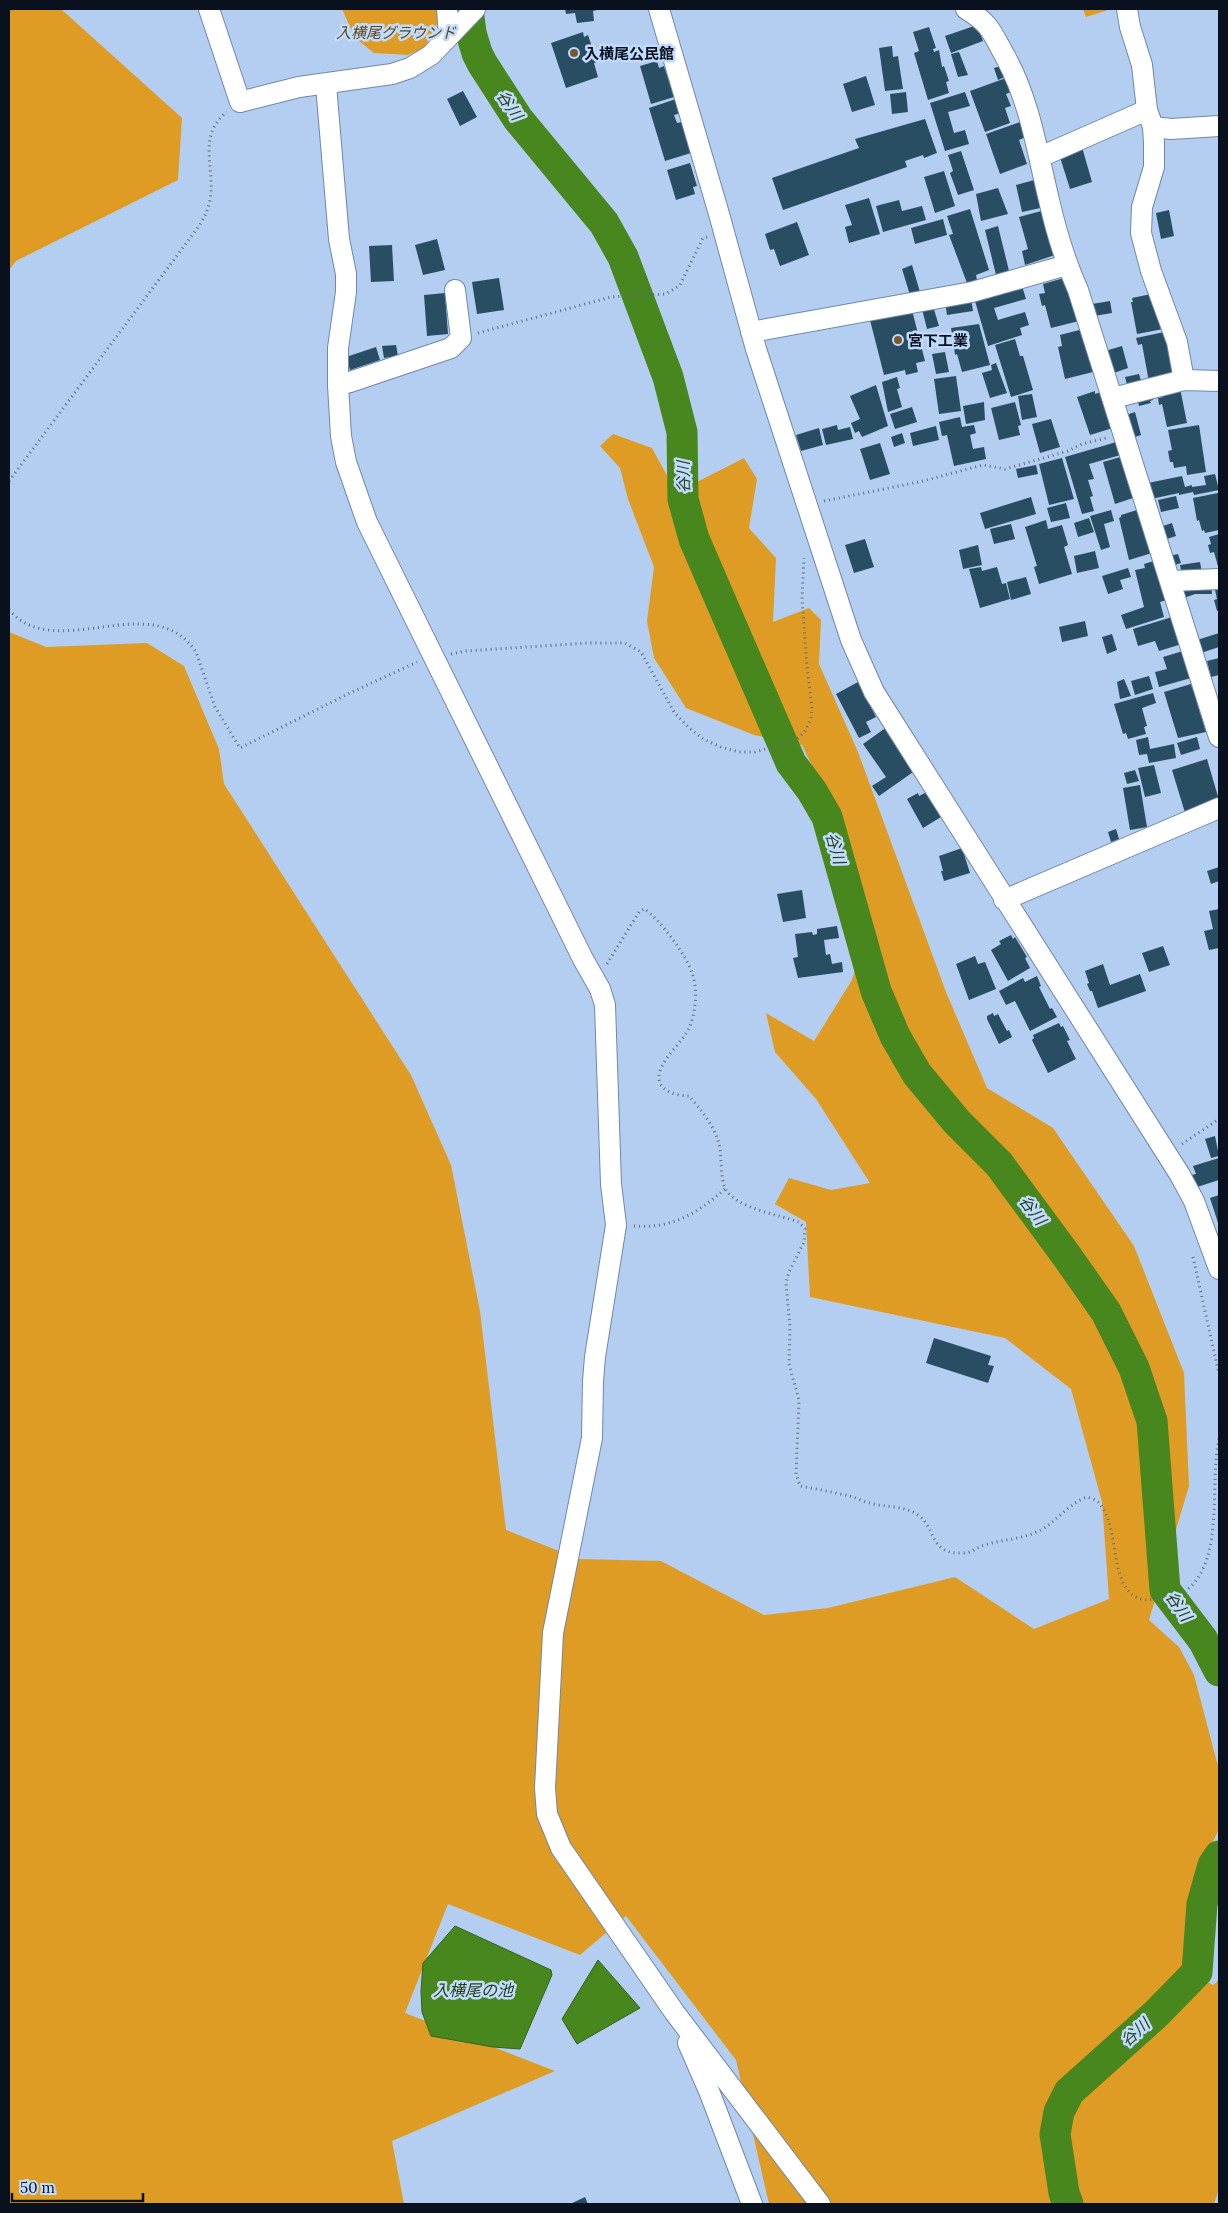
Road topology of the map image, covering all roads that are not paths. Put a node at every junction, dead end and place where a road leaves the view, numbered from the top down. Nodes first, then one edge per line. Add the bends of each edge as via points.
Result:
1 (208, 9) edge
2 (475, 9) edge
3 (659, 9) edge
4 (966, 9) edge
5 (1127, 9) edge
6 (450, 24) edge
7 (326, 84) junction
8 (1150, 118) junction
9 (1219, 126) edge
10 (1040, 157) junction
11 (1067, 265) junction
12 (455, 290) dead end
13 (751, 332) junction
14 (1184, 380) junction
15 (1219, 382) edge
16 (338, 385) junction
17 (1112, 398) junction
18 (1219, 579) edge
19 (1171, 581) junction
20 (1219, 737) edge
21 (1219, 808) edge
22 (1004, 900) junction
23 (1219, 1269) edge
24 (675, 2013) junction
25 (752, 2204) edge
26 (820, 2204) edge

1 - 7 street via 240,102
2 - 6 street
3 - 13 street
4 - 10 street via 988,25 1014,71 1023,92
5 - 8 street via 1142,65
6 - 7 street via 430,55 410,68 392,74
7 - 16 street via 346,274 338,348
8 - 9 street via 1171,129
8 - 10 street
8 - 14 street via 1154,167 1142,207 1141,233 1177,342
10 - 11 street
11 - 13 street via 972,292
11 - 17 street
12 - 16 street via 461,338 451,348
13 - 22 street via 851,640 874,692
14 - 15 street
14 - 17 street
16 - 24 street via 346,462 367,522 605,1005 616,1225 593,1373 592,1438 553,1633 545,1788 547,1814 561,1848
17 - 19 street
18 - 19 street
19 - 20 street
21 - 22 street
22 - 23 street via 1194,1201
24 - 25 street
24 - 26 street

